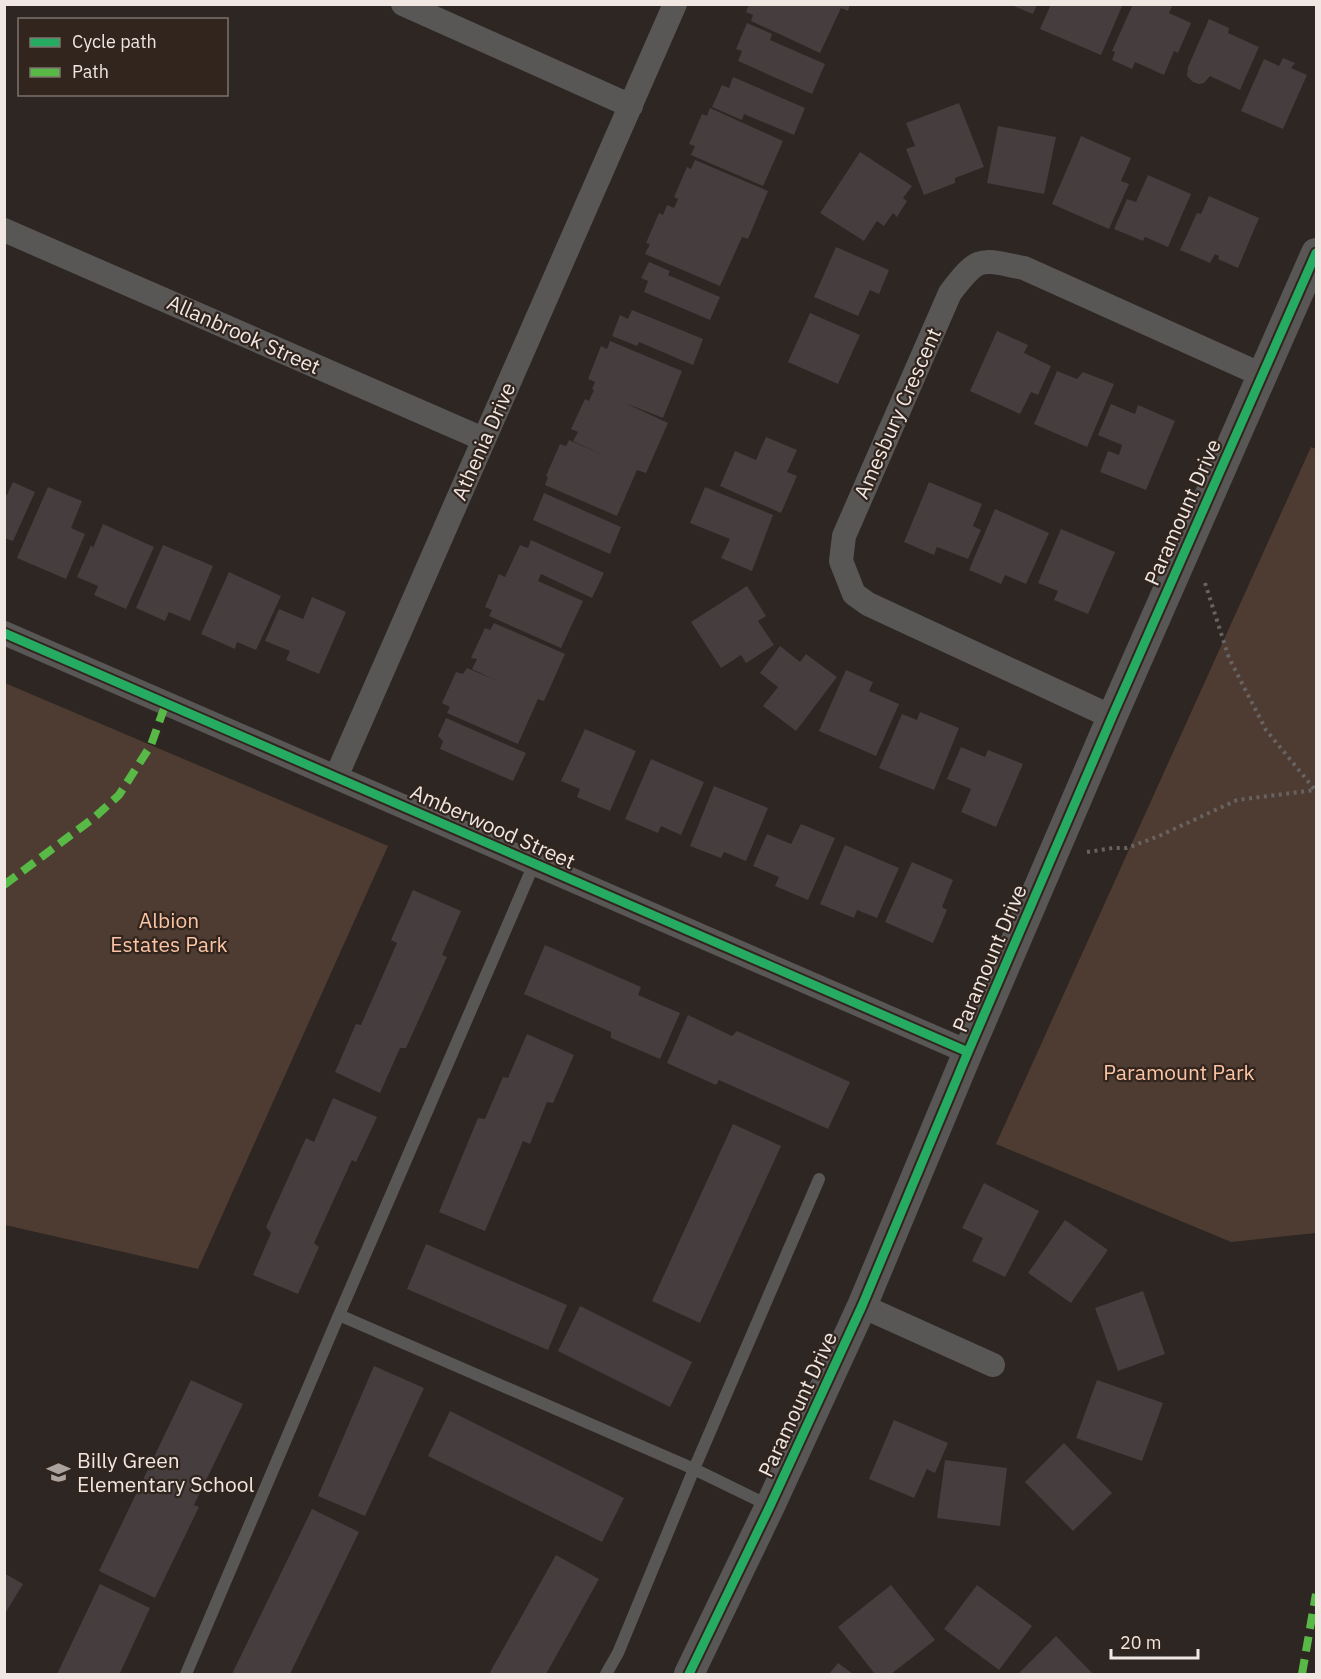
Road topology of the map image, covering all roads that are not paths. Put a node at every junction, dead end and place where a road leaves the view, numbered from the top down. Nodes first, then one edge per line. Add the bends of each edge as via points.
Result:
1 (403, 4) edge
2 (675, 4) edge
3 (631, 106) junction
4 (4, 230) edge
5 (1317, 254) edge
6 (1262, 375) junction
7 (483, 438) junction
8 (4, 633) edge
9 (1112, 717) junction
10 (336, 777) junction
11 (534, 864) junction
12 (968, 1052) junction
13 (819, 1179) dead end
14 (862, 1306) junction
15 (339, 1315) junction
16 (993, 1365) dead end
17 (694, 1469) junction
18 (770, 1506) junction
19 (186, 1674) edge
20 (606, 1674) edge
21 (689, 1674) edge

1 - 3 street
2 - 3 street, Athenia Drive
3 - 7 street, Athenia Drive
4 - 7 street, Allanbrook Street
5 - 6 street, Paramount Drive
6 - 9 street, Paramount Drive
6 - 9 street, Amesbury Crescent via 1024,268 986,260 969,269 950,293 844,536 841,561 854,594 868,604
7 - 10 street, Athenia Drive
8 - 10 street, Amberwood Street
9 - 12 street, Paramount Drive
10 - 11 street, Amberwood Street
11 - 12 street, Amberwood Street
11 - 15 lane
12 - 14 street, Paramount Drive
13 - 17 lane
14 - 16 street
14 - 18 street, Paramount Drive
15 - 17 lane
15 - 19 lane
17 - 18 lane
17 - 20 lane
18 - 21 street, Paramount Drive

